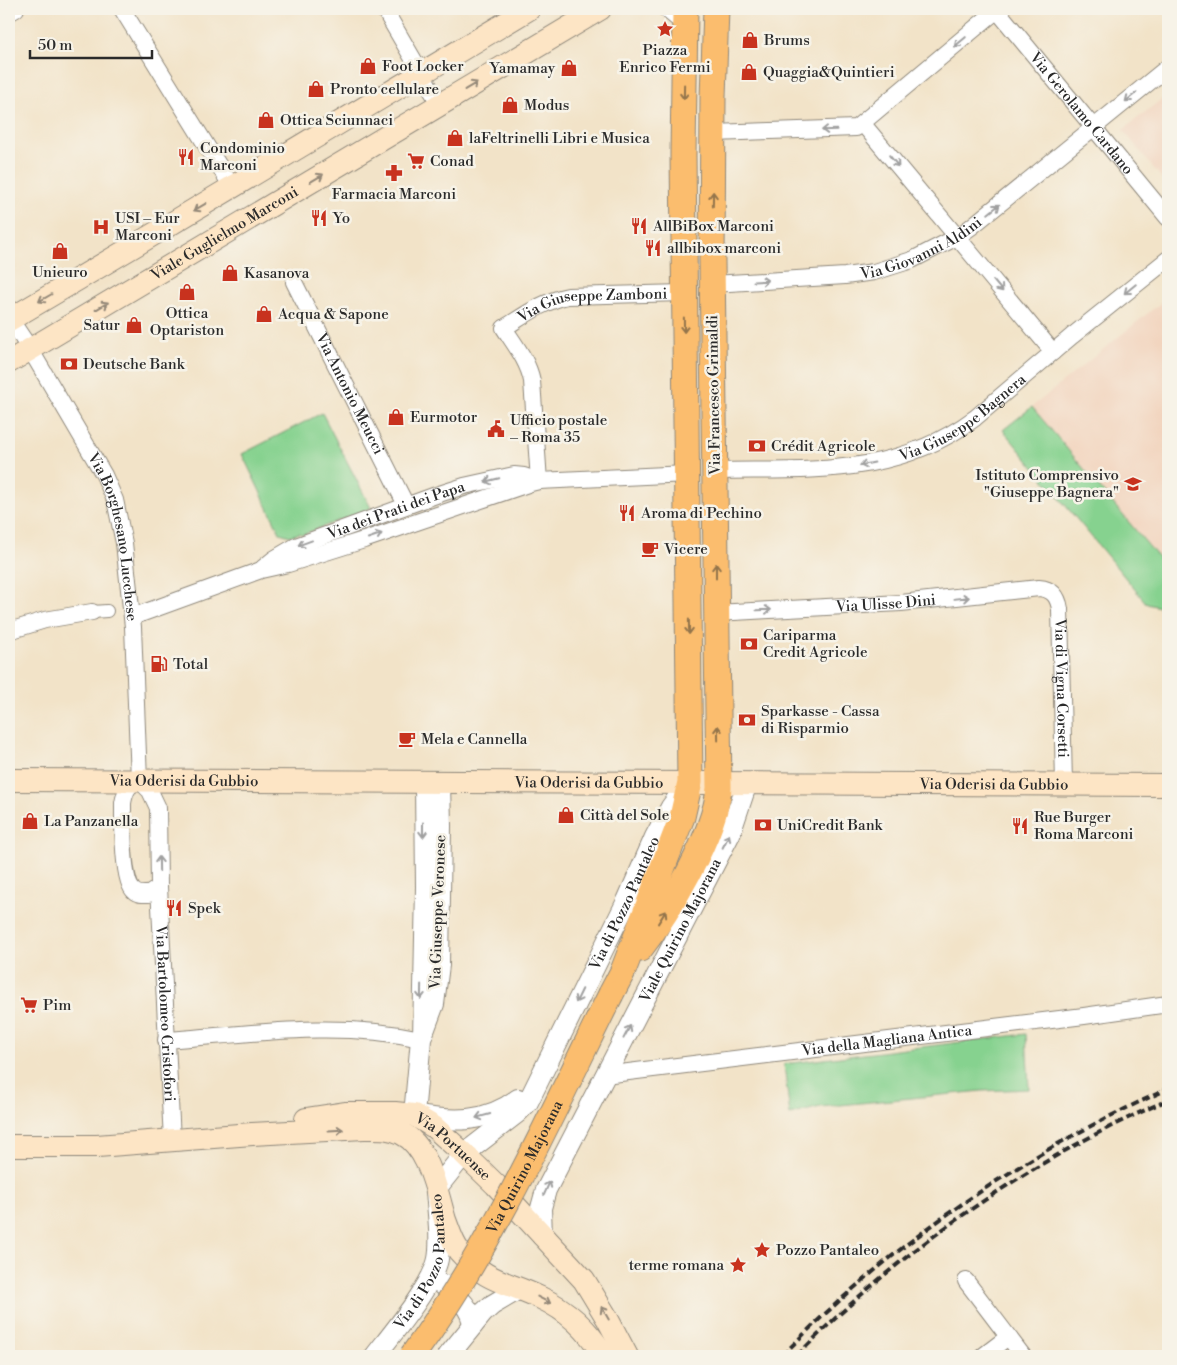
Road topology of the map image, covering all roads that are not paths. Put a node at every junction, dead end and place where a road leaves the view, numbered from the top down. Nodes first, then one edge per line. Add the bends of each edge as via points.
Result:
1 (16, 9) edge
2 (122, 9) edge
3 (384, 9) edge
4 (526, 9) edge
5 (600, 9) edge
6 (716, 9) edge
7 (996, 10) edge
8 (9, 13) edge
9 (678, 14) edge
10 (419, 67) junction
11 (1168, 67) edge
12 (440, 105) junction
13 (863, 124) junction
14 (1094, 127) junction
15 (713, 133) junction
16 (232, 188) junction
17 (1168, 218) edge
18 (957, 237) junction
19 (1168, 259) edge
20 (294, 282) dead end
21 (713, 284) junction
22 (684, 293) junction
23 (9, 317) edge
24 (30, 349) junction
25 (1053, 352) junction
26 (9, 362) edge
27 (715, 471) junction
28 (687, 474) junction
29 (539, 481) junction
30 (406, 506) junction
31 (261, 570) junction
32 (1054, 593) joint
33 (99, 612) dead end
34 (716, 612) junction
35 (132, 617) junction
36 (9, 631) edge
37 (9, 780) edge
38 (139, 780) junction
39 (432, 782) junction
40 (690, 782) junction
41 (719, 782) junction
42 (747, 783) junction
43 (1064, 784) junction
44 (1168, 785) edge
45 (160, 887) junction
46 (623, 971) junction
47 (1168, 1004) edge
48 (421, 1039) junction
49 (166, 1040) junction
50 (604, 1075) junction
51 (538, 1081) junction
52 (414, 1115) junction
53 (252, 1134) junction
54 (172, 1140) junction
55 (9, 1146) edge
56 (464, 1154) junction
57 (436, 1189) junction
58 (542, 1236) junction
59 (429, 1280) junction
60 (966, 1281) dead end
61 (519, 1289) junction
62 (473, 1325) junction
63 (1008, 1337) junction
64 (375, 1356) edge
65 (412, 1356) edge
66 (448, 1356) edge
67 (604, 1356) edge
68 (627, 1356) edge
69 (983, 1356) edge
70 (1023, 1356) edge

1 - 8 street
2 - 16 street
3 - 10 street
4 - 10 main road
12 -> 5 main road, Viale Guglielmo Marconi
6 - 15 main road, Via Francesco Grimaldi
7 -> 13 street
7 - 14 street, Via Gerolamo Cardano
9 -> 22 main road, Via Francesco Grimaldi
10 - 12 street
10 - 16 main road
11 -> 14 street, Via Giovanni Aldini
24 -> 12 main road, Viale Guglielmo Marconi
13 -> 15 street via 852,129
13 -> 18 street
14 - 17 street, Via Gerolamo Cardano
18 -> 14 street, Via Giovanni Aldini
21 -> 15 main road, Via Francesco Grimaldi
16 -> 23 main road
21 -> 18 street, Via Giovanni Aldini via 874,272 912,260
18 -> 25 street
19 -> 25 street, Via Giuseppe Bagnera
20 - 30 street, Via Antonio Meucci
21 - 27 main road, Via Francesco Grimaldi
22 -> 28 main road, Via Francesco Grimaldi
22 - 29 street, Via Giuseppe Zamboni via 568,296 539,306 504,328 529,368 532,381
23 - 24 street, Via Borghesano Lucchese
24 - 26 main road, Viale Guglielmo Marconi
24 - 35 street, Via Borghesano Lucchese via 113,493 123,536
25 -> 27 street, Via Giuseppe Bagnera via 966,425 918,451 882,461 835,468
34 -> 27 main road, Via Francesco Grimaldi
28 - 29 street, Via dei Prati dei Papa
28 -> 40 main road, Via Francesco Grimaldi
29 -> 30 street, Via dei Prati dei Papa via 524,476 508,476 464,486
31 -> 29 street, Via dei Prati dei Papa via 296,562
30 -> 31 street, Via dei Prati dei Papa via 296,546
31 - 35 street, Via dei Prati dei Papa
34 -> 32 street, Via Ulisse Dini via 902,603 1039,588
32 - 43 street, Via di Vigna Corsetti via 1060,609
33 - 36 street via 50,619
41 -> 34 main road, Via Francesco Grimaldi
35 - 38 street, Via Borghesano Lucchese
37 - 38 main road, Via Oderisi da Gubbio
38 - 39 main road, Via Oderisi da Gubbio
45 -> 38 street, Via Bartolomeo Cristofori via 158,808 150,790
38 - 45 street via 129,786 123,802 127,876 133,890 140,894 149,894
39 - 40 main road, Via Oderisi da Gubbio
39 - 48 street, Via Giuseppe Veronese via 441,866 438,974 434,1004
40 - 41 main road, Via Oderisi da Gubbio
40 - 46 main road, Via Quirino Majorana via 682,817
40 -> 51 street, Via di Pozzo Pantaleo via 671,807 655,837
41 - 42 main road, Via Oderisi da Gubbio
46 -> 41 main road, Via Quirino Majorana via 650,937 688,872 714,814
42 - 43 main road, Via Oderisi da Gubbio
50 -> 42 street, Viale Quirino Majorana via 730,834
43 - 44 main road, Via Oderisi da Gubbio
45 - 49 street, Via Bartolomeo Cristofori
46 - 65 main road, Via Quirino Majorana, bridge via 496,1223 464,1279
47 - 50 street, Via della Magliana Antica
48 - 49 street via 349,1029 281,1030
48 - 52 street, Via Giuseppe Veronese
49 - 54 street, Via Bartolomeo Cristofori
58 -> 50 street, Via Quirino Majorana via 541,1208 546,1190
51 -> 52 street, Via di Pozzo Pantaleo via 510,1105 481,1117 449,1121
51 - 56 street, Via di Pozzo Pantaleo via 523,1108
52 - 53 main road, Via Portuense via 380,1112 336,1114 290,1121
52 - 56 main road, Via Portuense via 434,1127
53 - 54 main road, Via Portuense
53 -> 57 main road, Via Portuense via 364,1128 396,1131 408,1137 420,1151
54 - 55 main road, Via Portuense via 84,1146
56 - 57 street, Via di Pozzo Pantaleo
56 - 58 main road, Via Portuense
57 - 59 street, Via di Pozzo Pantaleo via 439,1250
57 - 61 main road, Via Portuense via 451,1236 460,1252 484,1274
68 -> 58 main road, Via Portuense via 584,1280
59 - 62 street via 441,1284 467,1307
59 - 64 street, Via di Pozzo Pantaleo
60 - 63 street
61 - 62 street via 488,1308
61 -> 67 main road, Via Portuense via 570,1316 593,1338
62 - 66 street
63 - 69 street
63 - 70 street

